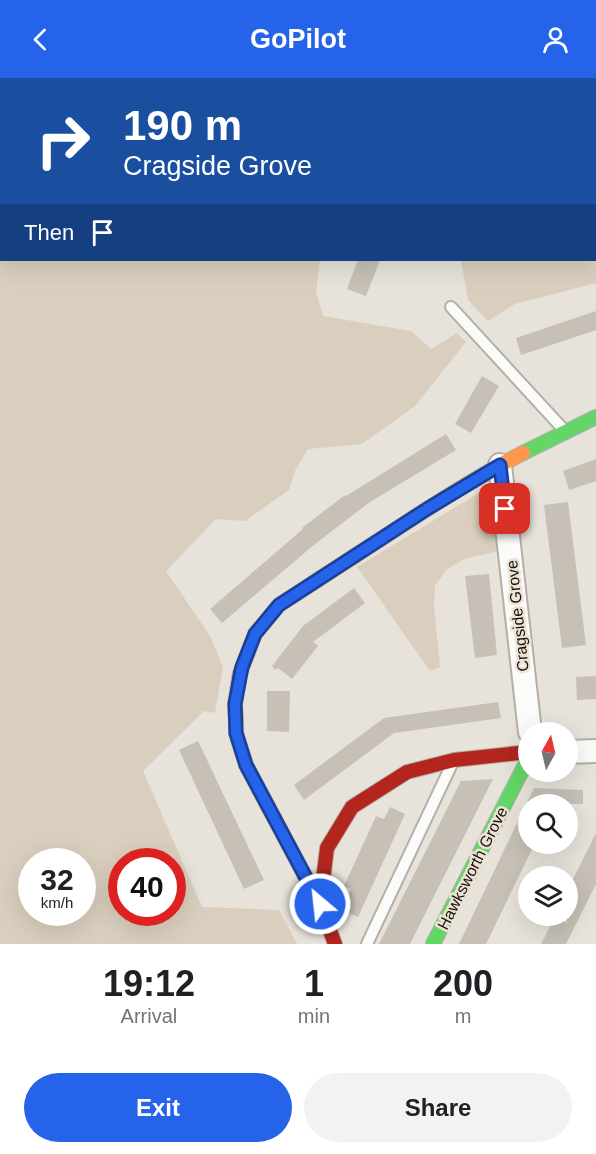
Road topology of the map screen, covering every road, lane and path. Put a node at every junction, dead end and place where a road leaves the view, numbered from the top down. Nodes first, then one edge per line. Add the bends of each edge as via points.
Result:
1 (451, 307) dead end
2 (596, 417) edge
3 (566, 433) junction
4 (500, 465) junction
5 (529, 722) edge
6 (596, 751) edge
7 (578, 752) edge
8 (518, 753) edge
9 (454, 760) junction
10 (518, 778) edge
11 (320, 904) junction
12 (335, 944) edge
13 (368, 944) edge
14 (433, 944) edge

1 - 3 lane
2 - 3 street
3 - 4 street
4 - 5 street, Cragside Grove
4 - 11 street via 279,605 255,634 242,667 235,704 236,733 246,765
6 - 7 street
8 - 9 street
9 - 11 street via 407,772 352,807 327,848
9 - 13 lane
10 - 14 street, Hawksworth Grove
11 - 12 street

